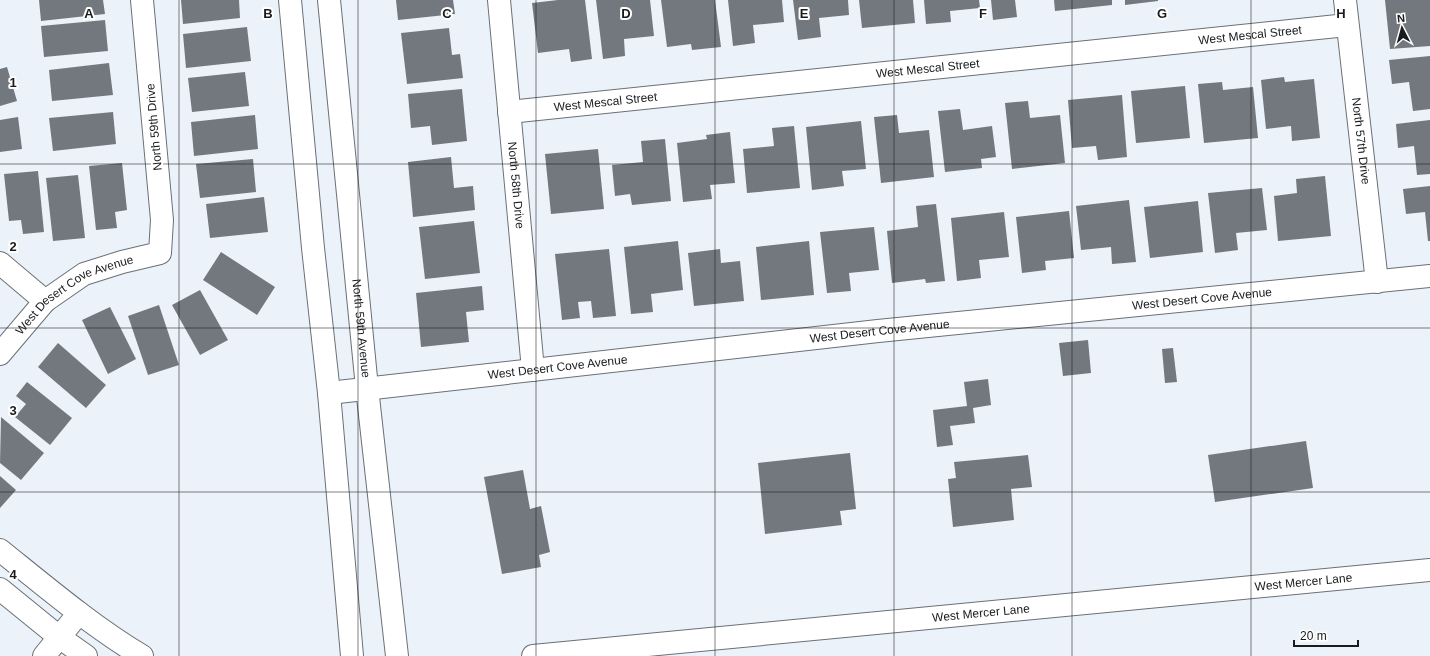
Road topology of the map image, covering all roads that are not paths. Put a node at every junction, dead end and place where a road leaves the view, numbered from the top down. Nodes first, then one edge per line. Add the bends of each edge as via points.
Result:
1 (142, 0) edge
2 (290, 0) edge
3 (329, 0) edge
4 (499, 0) edge
5 (1345, 0) edge
6 (1347, 25) junction
7 (509, 112) junction
8 (160, 254) joint
9 (0, 263) edge
10 (1430, 276) edge
11 (1376, 282) junction
12 (45, 301) junction
13 (0, 354) edge
14 (533, 370) junction
15 (367, 388) junction
16 (329, 393) junction
17 (0, 550) edge
18 (1430, 570) edge
19 (0, 590) edge
20 (79, 613) junction
21 (59, 637) junction
22 (44, 656) edge
23 (86, 656) edge
24 (142, 656) edge
25 (352, 656) edge
26 (397, 656) edge
27 (533, 656) edge

1 - 8 street, North 59th Drive via 162,220
2 - 16 street
3 - 15 street, North 59th Avenue
4 - 7 street, North 58th Drive
5 - 6 street, North 57th Drive
6 - 7 street, West Mescal Street
6 - 11 street, North 57th Drive
7 - 14 street, North 58th Drive
8 - 12 street, West Desert Cove Avenue via 84,274
9 - 12 street
10 - 11 street, West Desert Cove Avenue
11 - 14 street, West Desert Cove Avenue via 878,331
12 - 13 street, West Desert Cove Avenue
14 - 15 street, West Desert Cove Avenue
15 - 16 street, West Desert Cove Avenue
15 - 26 street, North 59th Avenue
16 - 25 street
17 - 20 street
18 - 27 street, West Mercer Lane
19 - 21 street
20 - 21 street
20 - 24 street
21 - 22 street
21 - 23 street

